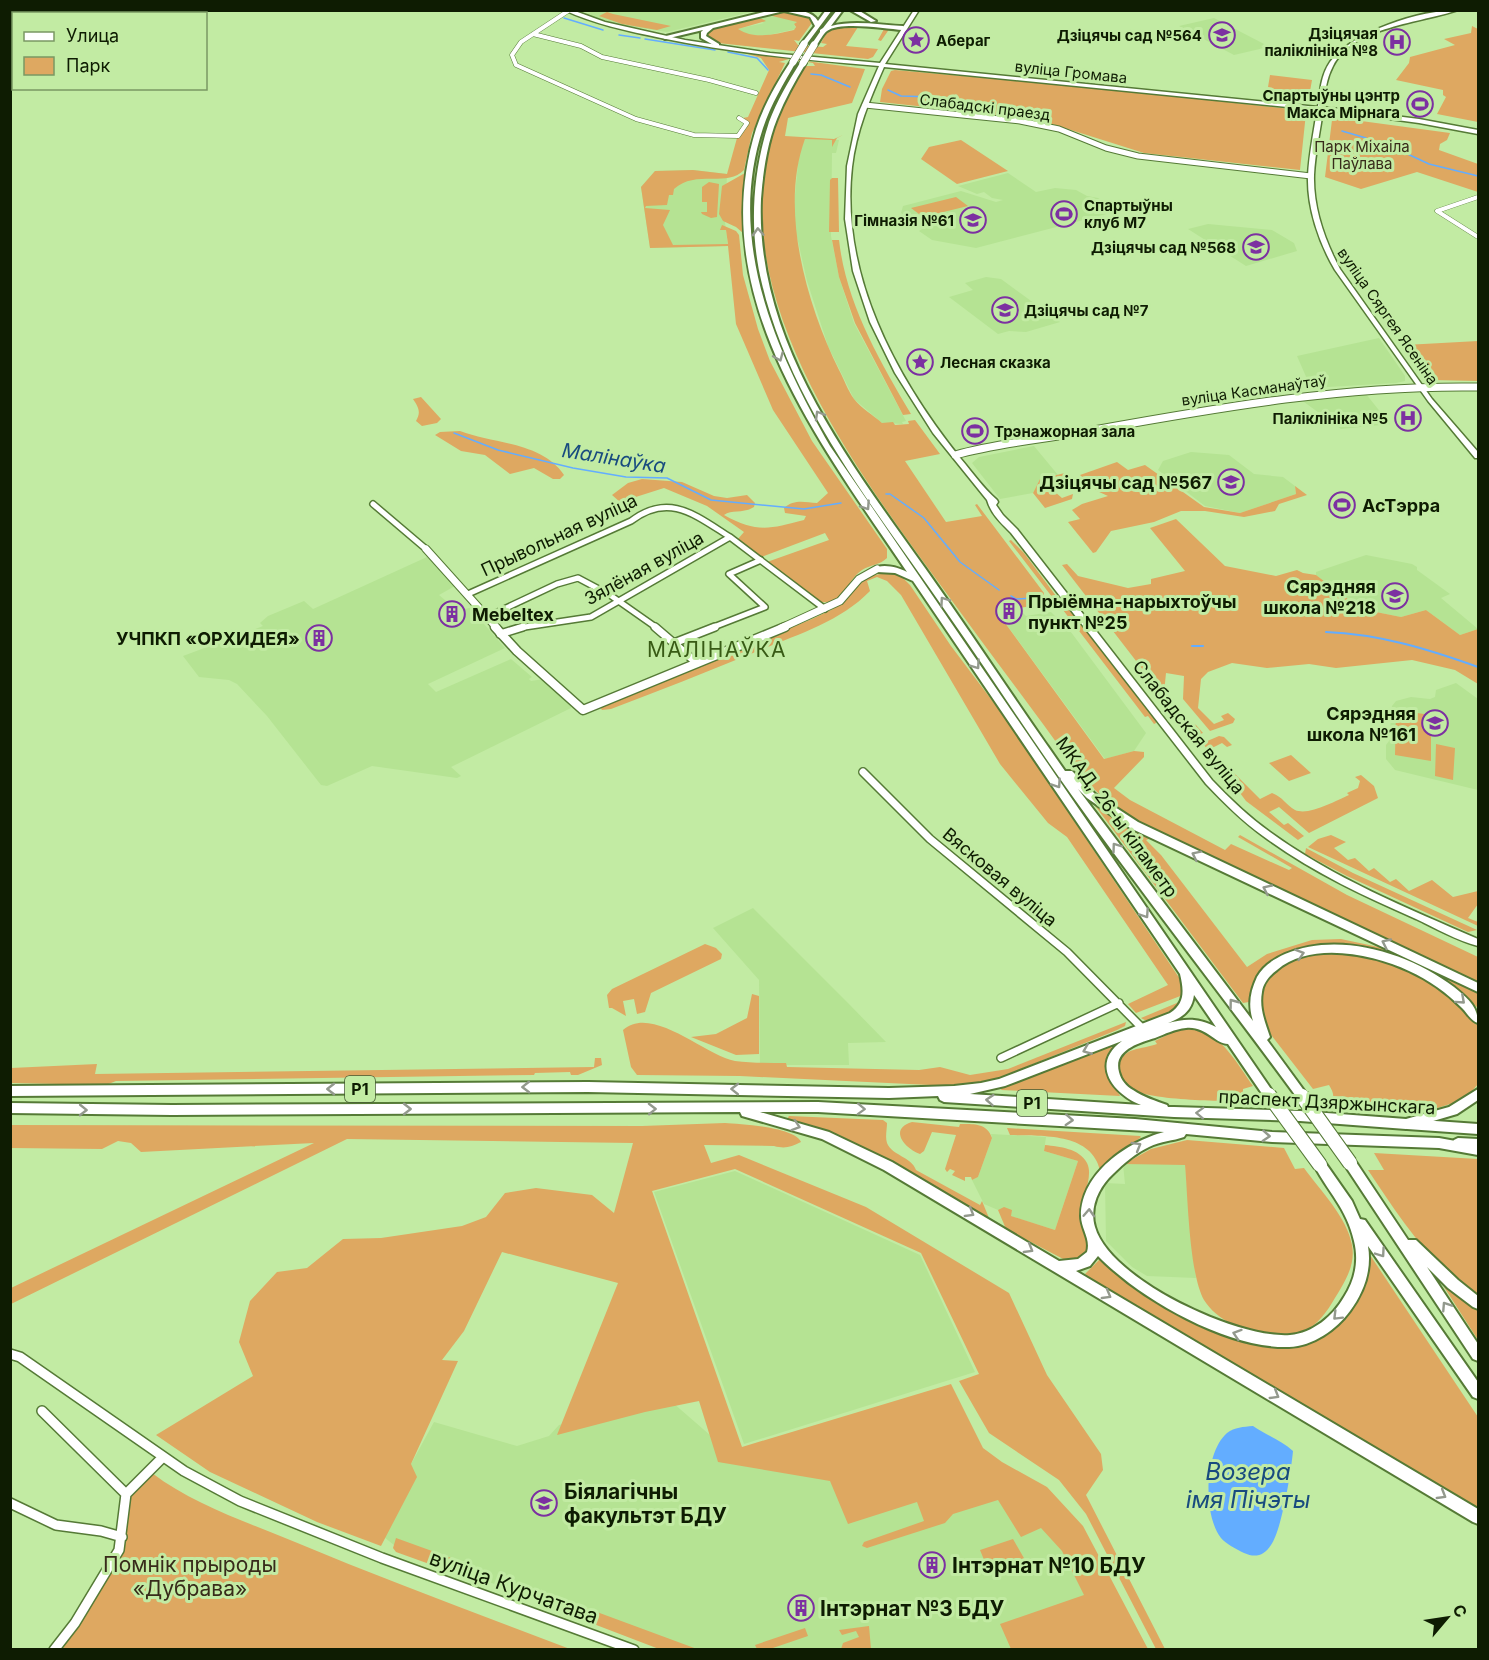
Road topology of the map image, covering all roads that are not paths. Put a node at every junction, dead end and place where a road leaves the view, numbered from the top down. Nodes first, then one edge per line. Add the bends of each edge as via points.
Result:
1 (763, 10) edge
2 (784, 10) edge
3 (829, 10) edge
4 (840, 10) edge
5 (853, 10) edge
6 (916, 10) edge
7 (1456, 10) edge
8 (567, 11) edge
9 (817, 25) junction
10 (711, 27) junction
11 (903, 28) junction
12 (822, 32) junction
13 (533, 34) junction
14 (663, 36) junction
15 (717, 45) junction
16 (881, 65) junction
17 (756, 93) dead end
18 (866, 105) junction
19 (1320, 108) junction
20 (769, 116) junction
21 (739, 118) dead end
22 (1479, 132) edge
23 (1311, 176) junction
24 (1479, 197) edge
25 (1479, 237) edge
26 (1479, 387) edge
27 (1421, 388) junction
28 (1037, 441) joint
29 (955, 455) junction
30 (1479, 456) edge
31 (373, 504) dead end
32 (699, 518) joint
33 (730, 537) junction
34 (893, 544) junction
35 (426, 549) joint
36 (761, 560) junction
37 (877, 569) junction
38 (918, 583) junction
39 (468, 594) junction
40 (618, 601) junction
41 (825, 609) junction
42 (487, 616) junction
43 (500, 634) junction
44 (674, 643) junction
45 (697, 663) junction
46 (1045, 750) junction
47 (863, 772) dead end
48 (1479, 943) edge
49 (1186, 974) junction
50 (1479, 988) edge
51 (1121, 1005) junction
52 (1479, 1019) edge
53 (1145, 1032) junction
54 (1240, 1055) junction
55 (1001, 1058) dead end
56 (1281, 1066) junction
57 (10, 1091) edge
58 (889, 1093) junction
59 (1479, 1094) edge
60 (10, 1107) edge
61 (719, 1108) junction
62 (1174, 1112) junction
63 (1406, 1124) junction
64 (1479, 1129) edge
65 (1207, 1131) junction
66 (1439, 1143) junction
67 (1479, 1144) edge
68 (1479, 1150) edge
69 (1348, 1205) junction
70 (1391, 1223) junction
71 (1095, 1240) junction
72 (1056, 1266) junction
73 (1479, 1303) edge
74 (15, 1355) edge
75 (1479, 1355) edge
76 (1479, 1393) edge
77 (42, 1411) dead end
78 (164, 1457) junction
79 (126, 1494) junction
80 (10, 1503) edge
81 (1479, 1517) edge
82 (122, 1537) junction
83 (54, 1650) edge
84 (634, 1650) edge

1 - 14 main road
2 - 9 main road via 809,14
2 - 10 main road
3 - 9 main road
4 - 12 main road
5 - 11 main road via 865,19
6 - 11 main road, Слабадская вуліца
7 - 19 main road, вуліца Сяргея Ясеніна via 1392,26 1347,47 1328,66
8 - 13 street
8 - 14 main road, вуліца Громава
9 - 20 main road, bridge via 772,96
10 - 14 main road
10 - 15 main road via 703,37
11 - 12 main road via 851,23
11 - 16 main road, Слабадская вуліца
12 - 20 main road, bridge
13 - 17 street via 581,46 602,57
13 - 21 street via 514,51 512,59 516,65 636,119 694,135 723,137 740,135 747,123
14 - 15 main road, вуліца Громава
15 - 16 main road, вуліца Громава
16 - 18 main road, Слабадская вуліца
16 - 19 main road, вуліца Громава
18 - 23 street, Слабадскі праезд via 1020,121 1059,129 1138,156
18 - 29 main road, Слабадская вуліца via 849,157 847,187 849,236 857,277 878,333 901,378
19 - 22 main road, вуліца Громава
19 - 23 main road, вуліца Сяргея Ясеніна
20 -> 34 main road, МКАД, 26-ы кіламетр via 749,166 746,208 758,302 805,411
46 -> 20 main road, МКАД, 26-ы кіламетр via 850,465 800,379 773,312 759,246 760,168
23 - 27 main road, вуліца Сяргея Ясеніна via 1314,214 1327,251
24 - 25 street via 1437,211
26 - 27 street, вуліца Касманаўтаў
27 - 28 street, вуліца Касманаўтаў via 1269,399
27 - 30 main road, вуліца Сяргея Ясеніна
28 - 29 street, вуліца Касманаўтаў via 973,455
29 - 48 main road, Слабадская вуліца via 1229,803 1301,857
31 - 35 street
32 - 33 street, Зялёная вуліца
32 - 39 street, Прывольная вуліца via 653,507 631,521
33 - 36 street
33 - 40 street, Зялёная вуліца
34 - 37 main road via 891,558
34 - 38 main road, МКАД, 26-ы кіламетр
35 - 39 street
36 - 41 street
36 - 44 street via 729,574 765,607
37 - 38 main road via 903,572
37 - 41 street via 864,575 840,601
38 -> 49 main road, МКАД, 26-ы кіламетр
39 - 42 street
40 - 42 street via 573,578
40 - 43 street, Зялёная вуліца via 591,617 526,626
40 - 44 street
41 - 45 street
42 - 43 street
43 - 45 street via 583,710
44 - 45 street
50 -> 46 main road via 1134,825 1091,796
56 -> 46 main road, МКАД, 26-ы кіламетр
47 - 51 street, Вясковая вуліца via 930,838 1067,952
49 - 53 main road via 1190,990 1186,1007
49 - 54 main road, МКАД, 26-ы кіламетр
51 - 53 street, Вясковая вуліца
51 - 55 street
56 -> 52 main road via 1255,1016 1254,998 1265,971 1299,953 1331,949 1382,956 1440,984
53 - 54 main road via 1180,1023 1203,1025 1216,1031
53 -> 58 main road via 991,1086
53 - 62 main road via 1117,1052 1112,1061 1114,1077 1136,1098
54 - 69 main road, МКАД, 26-ы кіламетр, bridge
56 - 70 main road, МКАД, 26-ы кіламетр, bridge
58 -> 57 main road, Р1 via 588,1087
62 -> 58 main road, Р1
59 - 63 main road via 1453,1112
60 -> 61 main road, Р1
61 -> 65 main road, Р1 via 904,1111
61 -> 72 main road via 787,1123 845,1144 932,1190
63 -> 62 main road, праспект Дзяржынскага / Р1
63 - 64 main road, праспект Дзяржынскага / Р1
65 -> 66 main road, праспект Дзяржынскага / Р1
71 -> 65 main road via 1088,1220 1091,1196 1094,1185 1116,1161 1155,1138
66 - 67 main road, праспект Дзяржынскага / Р1
66 - 68 main road
69 -> 71 main road via 1363,1244 1364,1265 1357,1289 1334,1320 1311,1335 1291,1341 1248,1337 1194,1316 1128,1276
69 -> 76 main road
70 - 73 main road via 1427,1261
75 -> 70 main road
71 - 72 main road via 1094,1254 1080,1266
72 -> 81 main road
74 - 78 street, вуліца Курчатава
77 - 79 street
78 - 79 street
78 - 84 street, вуліца Курчатава via 240,1501 381,1558
79 - 82 street
80 - 82 street via 56,1525
82 - 83 street via 107,1572

